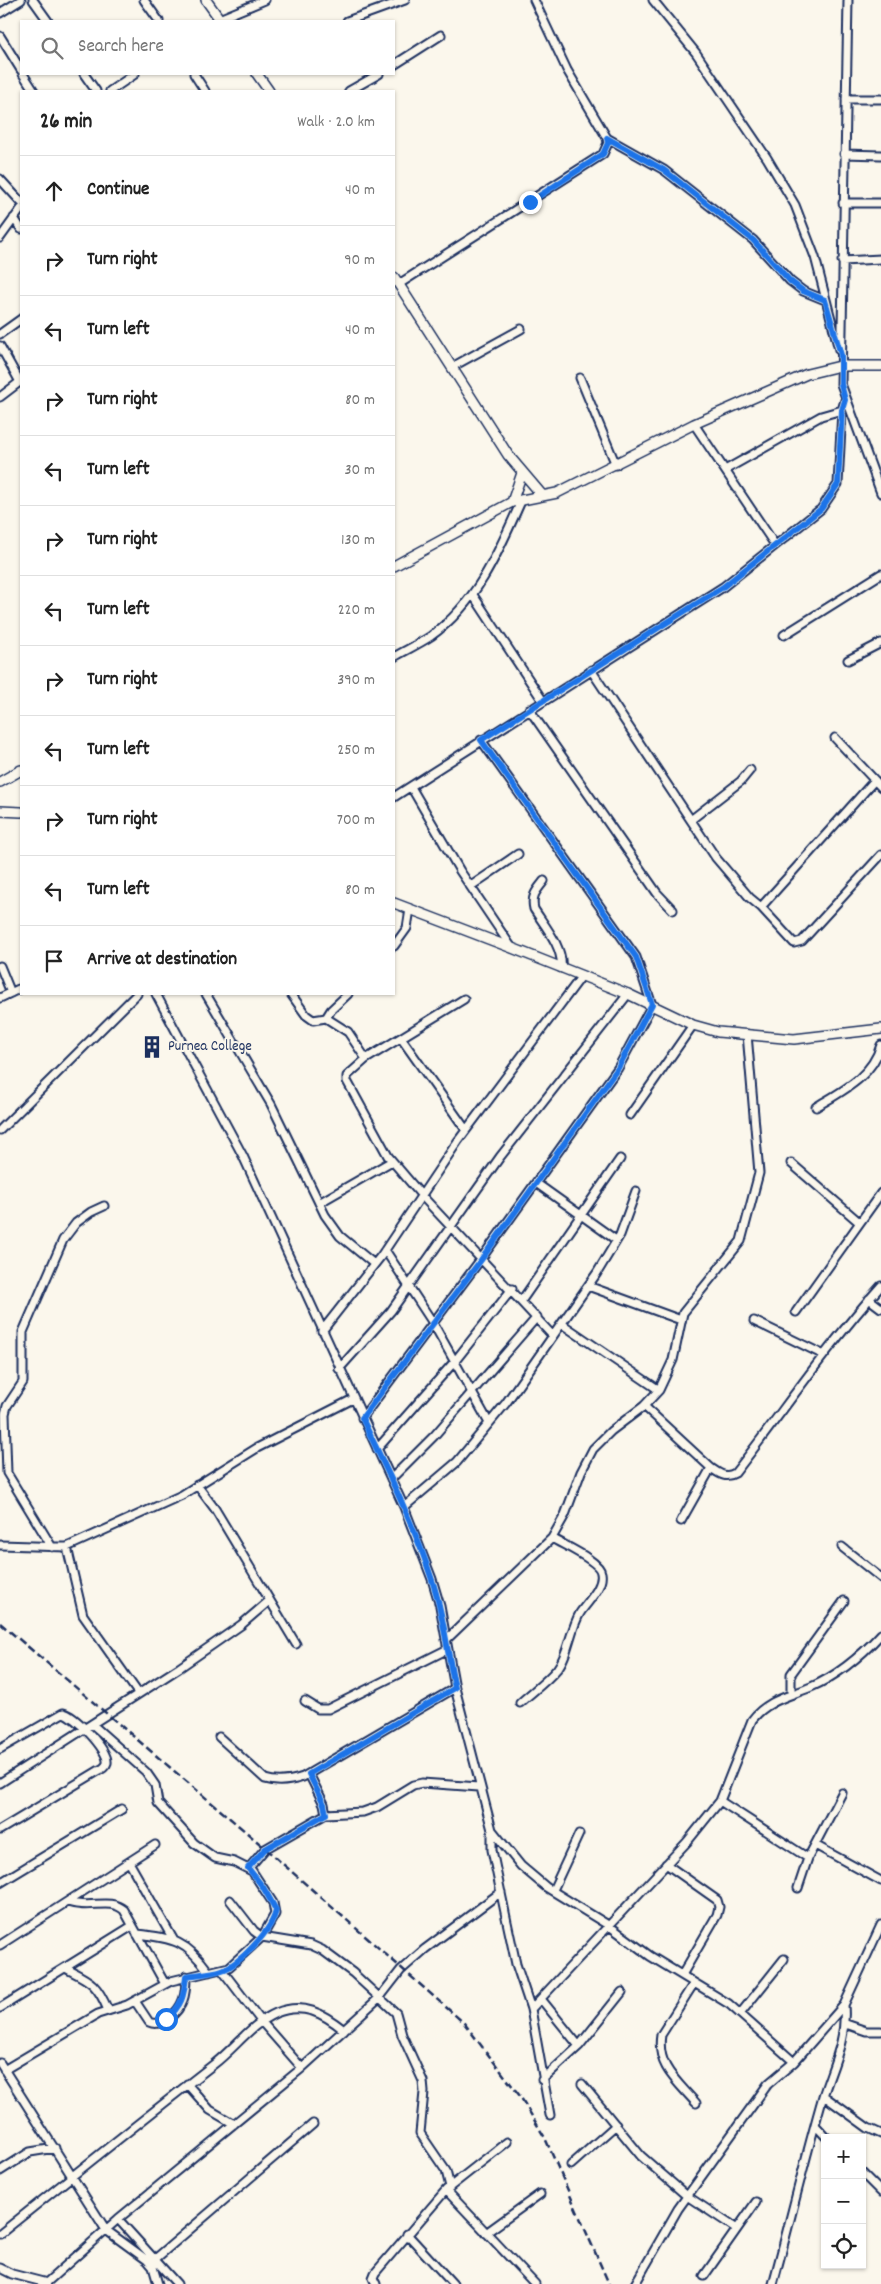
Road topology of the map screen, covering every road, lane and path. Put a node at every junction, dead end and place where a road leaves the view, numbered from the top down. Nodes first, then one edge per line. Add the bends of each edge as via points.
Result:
1 (21, 0) edge
2 (33, 0) edge
3 (144, 0) edge
4 (206, 0) edge
5 (266, 0) edge
6 (405, 0) edge
7 (534, 0) edge
8 (653, 0) edge
9 (848, 0) edge
10 (0, 13) edge
11 (47, 20) edge
12 (157, 20) edge
13 (220, 20) edge
14 (350, 20) edge
15 (441, 35) dead end
16 (0, 36) edge
17 (395, 64) edge
18 (20, 68) edge
19 (24, 75) edge
20 (85, 75) edge
21 (134, 75) edge
22 (195, 75) edge
23 (258, 75) edge
24 (377, 75) edge
25 (33, 90) edge
26 (95, 90) edge
27 (112, 90) edge
28 (204, 90) edge
29 (268, 90) edge
30 (351, 90) edge
31 (846, 99) junction
32 (881, 99) edge
33 (607, 138) junction
34 (844, 154) junction
35 (881, 155) edge
36 (0, 179) edge
37 (20, 201) edge
38 (844, 203) junction
39 (881, 203) edge
40 (20, 210) edge
41 (14, 218) junction
42 (20, 227) edge
43 (0, 238) edge
44 (881, 259) edge
45 (842, 260) junction
46 (396, 280) edge
47 (825, 300) junction
48 (20, 320) edge
49 (521, 329) dead end
50 (0, 334) edge
51 (0, 346) edge
52 (841, 355) junction
53 (2, 357) edge
54 (840, 366) junction
55 (881, 366) edge
56 (452, 367) junction
57 (580, 378) dead end
58 (20, 381) edge
59 (0, 396) edge
60 (845, 400) junction
61 (842, 410) junction
62 (694, 424) junction
63 (616, 464) junction
64 (725, 470) junction
65 (522, 473) junction
66 (881, 493) edge
67 (542, 495) junction
68 (522, 500) junction
69 (512, 502) junction
70 (775, 545) junction
71 (395, 565) edge
72 (881, 574) edge
73 (473, 595) junction
74 (784, 636) dead end
75 (881, 643) edge
76 (395, 656) edge
77 (848, 660) dead end
78 (591, 670) junction
79 (543, 701) junction
80 (528, 710) junction
81 (835, 738) dead end
82 (481, 740) junction
83 (750, 770) dead end
84 (20, 771) edge
85 (874, 781) junction
86 (0, 782) edge
87 (411, 787) junction
88 (881, 787) edge
89 (395, 796) edge
90 (0, 811) edge
91 (20, 812) edge
92 (692, 819) junction
93 (518, 854) dead end
94 (881, 855) edge
95 (544, 881) dead end
96 (471, 886) junction
97 (395, 903) edge
98 (762, 907) junction
99 (410, 909) junction
100 (674, 910) dead end
101 (395, 945) edge
102 (512, 948) junction
103 (0, 966) edge
104 (561, 968) junction
105 (582, 977) junction
106 (20, 989) edge
107 (12, 993) junction
108 (628, 994) junction
109 (136, 995) edge
110 (157, 995) edge
111 (207, 995) edge
112 (292, 995) edge
113 (347, 995) edge
114 (0, 998) edge
115 (464, 999) dead end
116 (652, 1004) junction
117 (326, 1018) junction
118 (693, 1025) junction
119 (881, 1029) edge
120 (747, 1034) junction
121 (401, 1038) junction
122 (881, 1045) edge
123 (366, 1059) junction
124 (816, 1107) dead end
125 (630, 1115) dead end
126 (0, 1130) edge
127 (466, 1130) junction
128 (620, 1159) dead end
129 (392, 1161) junction
130 (791, 1162) dead end
131 (536, 1183) junction
132 (636, 1191) dead end
133 (881, 1193) edge
134 (422, 1196) junction
135 (319, 1202) junction
136 (104, 1206) dead end
137 (580, 1216) junction
138 (859, 1222) junction
139 (452, 1227) junction
140 (616, 1240) junction
141 (385, 1250) junction
142 (481, 1260) junction
143 (374, 1264) junction
144 (588, 1286) junction
145 (881, 1286) edge
146 (408, 1287) junction
147 (512, 1289) junction
148 (869, 1299) junction
149 (522, 1300) junction
150 (881, 1308) edge
151 (796, 1312) dead end
152 (538, 1317) junction
153 (681, 1320) junction
154 (754, 1321) dead end
155 (433, 1323) junction
156 (562, 1324) junction
157 (322, 1331) junction
158 (553, 1336) junction
159 (822, 1354) junction
160 (454, 1360) junction
161 (339, 1369) junction
162 (659, 1390) junction
163 (472, 1391) junction
164 (353, 1400) junction
165 (644, 1406) junction
166 (4, 1407) edge
167 (362, 1418) junction
168 (489, 1423) junction
169 (377, 1449) junction
170 (711, 1468) junction
171 (390, 1478) junction
172 (197, 1485) junction
173 (404, 1507) junction
174 (681, 1521) dead end
175 (552, 1538) junction
176 (0, 1545) edge
177 (52, 1547) junction
178 (67, 1547) junction
179 (842, 1547) dead end
180 (881, 1578) edge
181 (269, 1601) junction
182 (844, 1601) dead end
183 (881, 1634) edge
184 (446, 1640) junction
185 (296, 1644) dead end
186 (446, 1650) junction
187 (455, 1688) junction
188 (138, 1693) junction
189 (791, 1694) junction
190 (305, 1701) dead end
191 (520, 1703) dead end
192 (92, 1725) junction
193 (86, 1730) junction
194 (219, 1737) dead end
195 (0, 1749) edge
196 (309, 1774) junction
197 (0, 1783) edge
198 (479, 1787) junction
199 (842, 1793) dead end
200 (720, 1801) junction
201 (122, 1808) dead end
202 (326, 1814) junction
203 (0, 1830) edge
204 (492, 1830) junction
205 (579, 1834) dead end
206 (815, 1845) junction
207 (155, 1846) dead end
208 (808, 1858) junction
209 (129, 1862) junction
210 (666, 1864) junction
211 (248, 1868) junction
212 (881, 1881) edge
213 (0, 1883) edge
214 (798, 1888) dead end
215 (553, 1890) junction
216 (501, 1892) junction
217 (230, 1900) dead end
218 (68, 1902) junction
219 (608, 1925) junction
220 (881, 1925) edge
221 (132, 1926) junction
222 (137, 1934) junction
223 (262, 1937) junction
224 (879, 1938) edge
225 (173, 1939) junction
226 (0, 1945) edge
227 (784, 1959) dead end
228 (65, 1968) junction
229 (222, 1970) junction
230 (208, 1972) junction
231 (186, 1976) junction
232 (682, 1976) junction
233 (694, 1983) junction
234 (165, 1984) junction
235 (622, 1992) dead end
236 (380, 1997) junction
237 (541, 1999) junction
238 (135, 2001) junction
239 (844, 2005) junction
240 (0, 2008) edge
241 (531, 2009) junction
242 (108, 2010) junction
243 (740, 2014) junction
244 (261, 2021) junction
245 (846, 2024) junction
246 (344, 2030) junction
247 (881, 2032) edge
248 (579, 2046) junction
249 (794, 2062) junction
250 (2, 2066) edge
251 (302, 2068) junction
252 (542, 2080) junction
253 (187, 2084) junction
254 (582, 2084) dead end
255 (824, 2096) junction
256 (696, 2103) dead end
257 (550, 2115) dead end
258 (234, 2124) junction
259 (313, 2124) dead end
260 (616, 2125) junction
261 (816, 2126) junction
262 (823, 2134) edge
263 (881, 2134) edge
264 (507, 2142) dead end
265 (55, 2148) junction
266 (571, 2165) dead end
267 (0, 2171) edge
268 (73, 2176) junction
269 (866, 2177) edge
270 (448, 2188) junction
271 (881, 2192) edge
272 (540, 2194) dead end
273 (687, 2196) junction
274 (756, 2202) dead end
275 (118, 2219) junction
276 (737, 2229) junction
277 (106, 2230) junction
278 (486, 2233) junction
279 (0, 2234) edge
280 (407, 2234) junction
281 (154, 2260) junction
282 (0, 2268) edge
283 (704, 2276) dead end
284 (46, 2283) edge
285 (158, 2284) edge
286 (177, 2284) edge
287 (376, 2284) edge
288 (453, 2284) edge
289 (535, 2284) edge
290 (635, 2284) edge
291 (773, 2284) edge

1 - 10 street
2 - 11 street
3 - 12 street
4 - 13 street
5 - 13 street
6 - 14 street
7 - 33 street via 567,70
8 - 47 street via 696,53 796,205 815,257
9 - 31 street
15 - 17 street
16 - 18 street
19 - 25 street
20 - 26 street
21 - 27 street
22 - 28 street
23 - 29 street
24 - 30 street
31 - 32 street
31 - 34 street
33 - 46 street via 603,154
33 - 47 street via 664,170 753,240 790,281 803,291
34 - 35 street
34 - 38 street
36 - 37 street
38 - 39 street
38 - 45 street
40 - 41 street
41 - 42 street
41 - 43 street
44 - 45 street
45 - 52 street
46 - 56 street
47 - 52 street
48 - 50 street
49 - 56 street
51 - 53 street
52 - 54 street
53 - 58 street
54 - 55 street
54 - 60 street
54 - 62 street via 807,374
56 - 65 street
57 - 63 street
58 - 59 street
60 - 61 street
60 - 66 street
61 - 64 street via 821,416
61 - 70 street via 838,484 821,509
62 - 63 street
62 - 64 street
63 - 67 street via 557,492
64 - 70 street
65 - 67 street
65 - 69 street
67 - 68 street
68 - 69 street
68 - 73 street via 489,570
69 - 71 street
70 - 78 street via 723,587
72 - 74 street
73 - 76 street via 430,636
73 - 79 street
75 - 77 street
78 - 79 street
78 - 92 street
79 - 80 street
80 - 82 street
80 - 100 street via 657,893
81 - 85 street
82 - 87 street
82 - 116 street via 636,957
83 - 92 street via 741,781
84 - 86 street
85 - 88 street
85 - 98 street
87 - 89 street
87 - 96 street
90 - 91 street
92 - 98 street via 716,858 750,898
93 - 96 street
94 - 98 street via 798,944
95 - 104 street via 532,901 558,951
96 - 102 street
97 - 99 street
99 - 101 street via 407,928
99 - 102 street
102 - 104 street
103 - 107 street
104 - 105 street
105 - 108 street
105 - 127 street
106 - 107 street
107 - 114 street
108 - 116 street
108 - 139 street via 500,1157
109 - 126 street
110 - 157 street via 243,1156
111 - 135 street via 271,1104
112 - 117 street via 306,1015 314,1020
113 - 117 street
115 - 121 street
116 - 118 street
116 - 131 street via 618,1068
117 - 123 street via 348,1032
118 - 120 street via 718,1032
118 - 125 street
119 - 120 street via 794,1039
120 - 153 street via 759,1173 741,1241 691,1302
121 - 123 street
121 - 127 street
122 - 124 street via 867,1072
123 - 129 street via 346,1076
127 - 134 street
128 - 137 street
129 - 134 street
129 - 135 street
130 - 138 street
131 - 137 street
131 - 142 street
132 - 140 street
133 - 138 street
134 - 139 street
134 - 141 street
135 - 143 street via 340,1236
136 - 166 street via 76,1223 63,1240 23,1332 23,1382
137 - 140 street
137 - 149 street
138 - 151 street
139 - 142 street
139 - 146 street
140 - 144 street
141 - 143 street
141 - 146 street
142 - 147 street
142 - 155 street
143 - 157 street
144 - 153 street
144 - 156 street
145 - 148 street
146 - 155 street
146 - 161 street
147 - 149 street
147 - 160 street
148 - 150 street
148 - 159 street
149 - 152 street
152 - 158 street
152 - 163 street
153 - 162 street via 673,1360
154 - 159 street
155 - 160 street
155 - 167 street
156 - 158 street
156 - 162 street
157 - 161 street
158 - 168 street
159 - 170 street via 735,1473 723,1475
160 - 163 street
160 - 169 street
161 - 164 street
162 - 165 street
163 - 168 street
163 - 171 street via 434,1436
164 - 167 street
164 - 172 street via 257,1448
165 - 170 street
165 - 175 street via 606,1434 593,1448
166 - 177 street via 8,1473
167 - 169 street
168 - 173 street via 457,1462
169 - 171 street
170 - 174 street
171 - 173 street
172 - 178 street via 182,1495
172 - 181 street via 215,1509
173 - 184 street via 432,1579
175 - 184 street
175 - 191 street via 598,1564 602,1573 600,1584 580,1614 563,1661
176 - 177 street
177 - 178 street
178 - 188 street via 83,1615
179 - 180 street
181 - 185 street
181 - 188 street via 228,1634
182 - 189 street via 791,1674
183 - 189 street via 850,1664
184 - 186 street
186 - 187 street
186 - 190 street via 328,1709 318,1709
187 - 196 street
187 - 198 street
188 - 192 street
189 - 200 street via 758,1711 752,1720
192 - 193 street
192 - 211 street via 146,1772 155,1785 158,1803 194,1843 215,1858
193 - 195 street via 62,1713
193 - 197 street
193 - 203 street via 103,1750 106,1766
194 - 196 street via 265,1779 293,1780
196 - 202 street
198 - 202 street via 422,1783 363,1812
198 - 204 street
199 - 206 street
200 - 208 street
200 - 210 street
201 - 213 street
202 - 211 street via 265,1849
204 - 215 street via 521,1866
204 - 216 street via 492,1850
205 - 215 street
206 - 208 street
206 - 212 street
207 - 209 street
208 - 214 street
209 - 218 street
209 - 225 street
210 - 219 street
210 - 232 street via 717,1900 719,1907
211 - 223 street via 276,1910
215 - 219 street
216 - 236 street via 425,1949 401,1970
216 - 241 street via 516,1964
217 - 223 street
218 - 221 street via 90,1906 114,1903 124,1910
218 - 226 street
219 - 232 street
219 - 237 street
220 - 224 street
221 - 222 street
221 - 228 street
222 - 225 street
222 - 234 street
223 - 229 street
223 - 236 street via 311,1945 322,1950
224 - 239 street
225 - 230 street via 197,1954
227 - 243 street
228 - 240 street
228 - 242 street via 92,1982
229 - 230 street
229 - 244 street
230 - 231 street
231 - 234 street
231 - 238 street via 183,2002 157,2024 149,2022
232 - 233 street
233 - 243 street
233 - 256 street via 661,2035 659,2045 660,2058 666,2069
234 - 238 street
235 - 248 street
236 - 246 street
236 - 270 street via 399,2018 402,2035 423,2081 420,2133 446,2171
237 - 241 street
237 - 248 street
238 - 242 street
239 - 245 street
239 - 249 street
241 - 252 street
242 - 250 street
243 - 249 street
244 - 246 street via 276,2013 310,2008
244 - 251 street
244 - 253 street via 217,2062
245 - 247 street
245 - 255 street
246 - 251 street
248 - 252 street
249 - 273 street via 768,2084
250 - 265 street
251 - 258 street
252 - 257 street
253 - 258 street via 210,2110
253 - 268 street
254 - 260 street
255 - 261 street
255 - 263 street
258 - 275 street
259 - 281 street
260 - 266 street
260 - 273 street via 641,2156
261 - 262 street
261 - 291 street
264 - 270 street
265 - 267 street via 30,2152
265 - 268 street
268 - 277 street
268 - 279 street
269 - 271 street
270 - 278 street
270 - 280 street
272 - 278 street
273 - 276 street
273 - 290 street
274 - 276 street
275 - 277 street
275 - 281 street
276 - 283 street
277 - 284 street
277 - 285 street via 147,2260 153,2267
278 - 289 street
280 - 287 street via 375,2272
280 - 288 street
281 - 286 street
282 - 284 street

